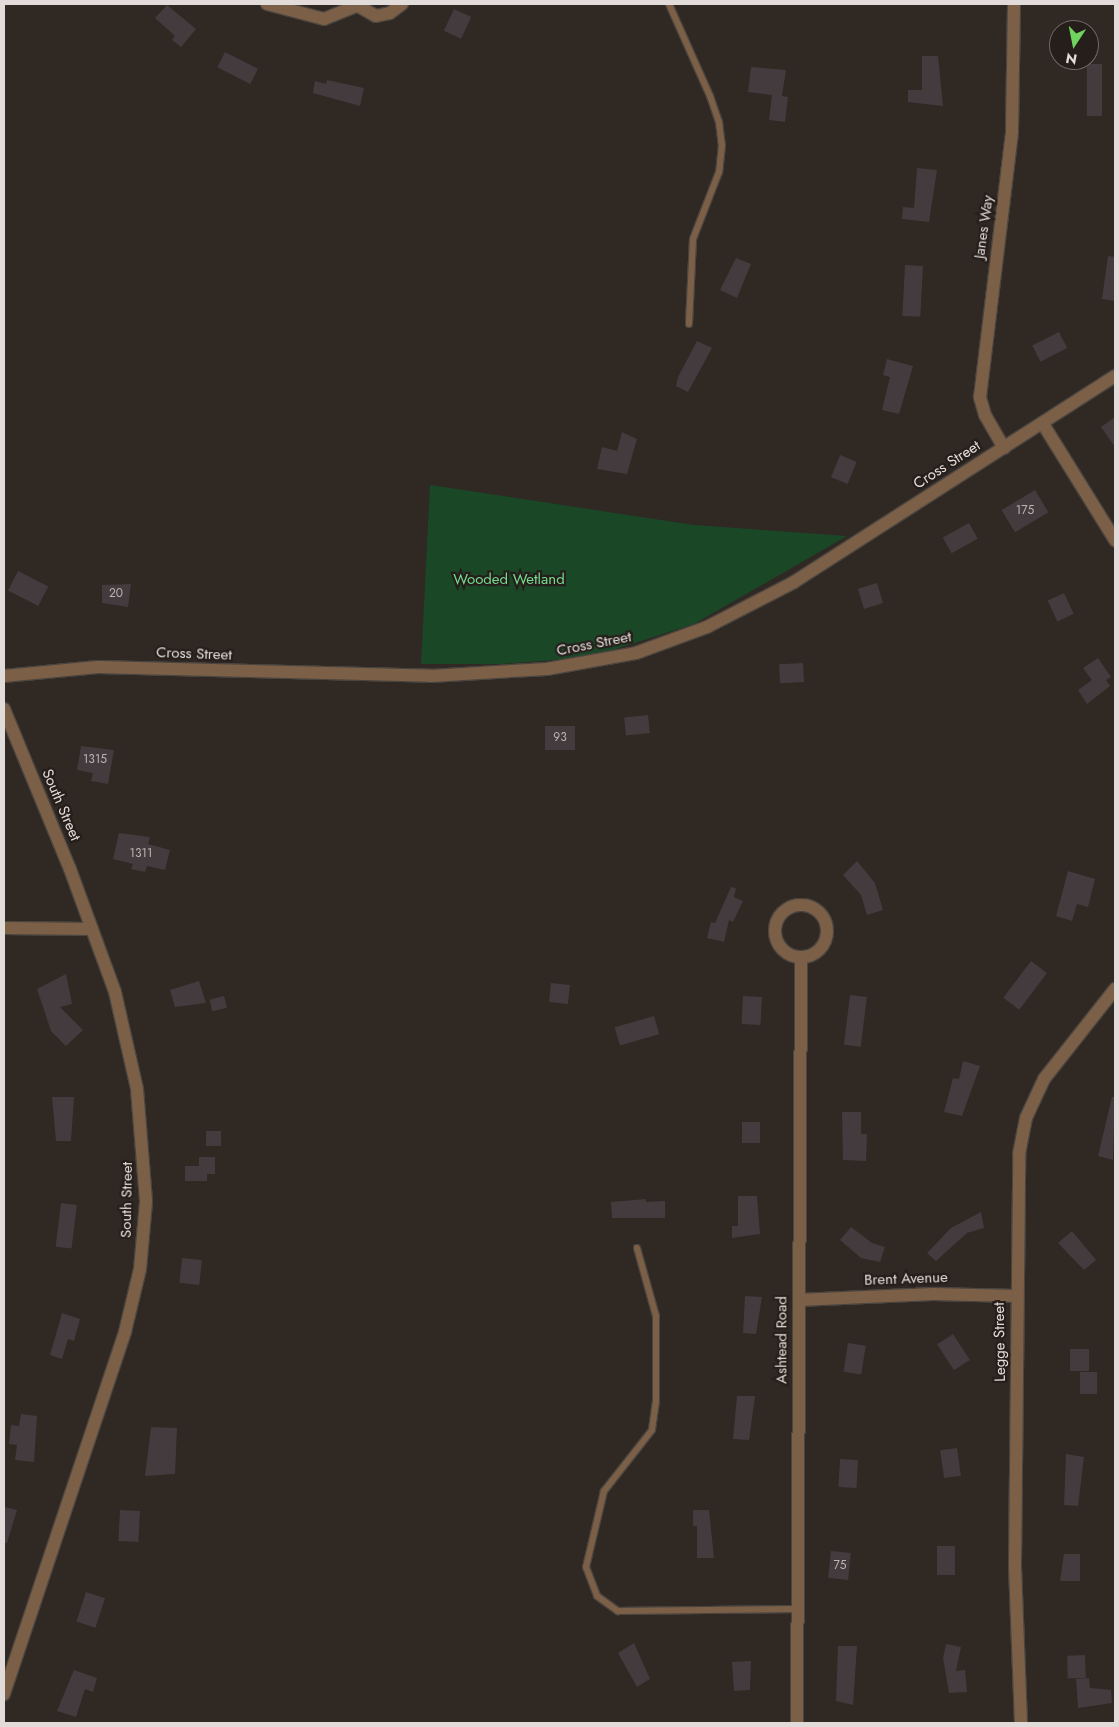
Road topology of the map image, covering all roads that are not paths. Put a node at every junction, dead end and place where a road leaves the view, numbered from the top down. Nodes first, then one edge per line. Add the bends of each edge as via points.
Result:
1 (267, 4) edge
2 (402, 4) edge
3 (669, 4) edge
4 (1014, 4) edge
5 (355, 5) edge
6 (689, 324) dead end
7 (1115, 376) edge
8 (1043, 424) junction
9 (1004, 448) junction
10 (1115, 540) edge
11 (4, 676) edge
12 (4, 709) edge
13 (4, 928) edge
14 (92, 930) junction
15 (801, 957) junction
16 (1115, 989) edge
17 (637, 1248) dead end
18 (1016, 1296) junction
19 (799, 1300) junction
20 (795, 1609) junction
21 (4, 1694) edge
22 (797, 1723) edge
23 (1021, 1723) edge

1 - 5 street via 324,19
2 - 5 street via 383,16 368,14
3 - 6 lane via 720,122 722,145 719,172 694,239
4 - 9 street, Janes Way via 1012,132 980,397 985,415
7 - 8 street, Cross Street
8 - 9 street, Cross Street
8 - 10 street
9 - 11 street, Cross Street via 812,571 752,604 672,641 600,661 526,671 431,676 98,667
12 - 14 street, South Street
13 - 14 street
14 - 21 street, South Street via 122,1016 137,1089 145,1181 143,1247 126,1332
15 - 15 street via 782,949 774,931 782,912 801,904 817,911 827,929 820,948
15 - 19 street, Ashtead Road
16 - 18 street, Legge Street via 1053,1065 1026,1118 1017,1174
17 - 20 lane via 656,1316 656,1401 652,1430 604,1491 586,1567 597,1596 618,1611
18 - 19 street, Brent Avenue via 932,1294
18 - 23 street, Legge Street via 1016,1589
19 - 20 street, Ashtead Road
20 - 22 street, Ashtead Road

